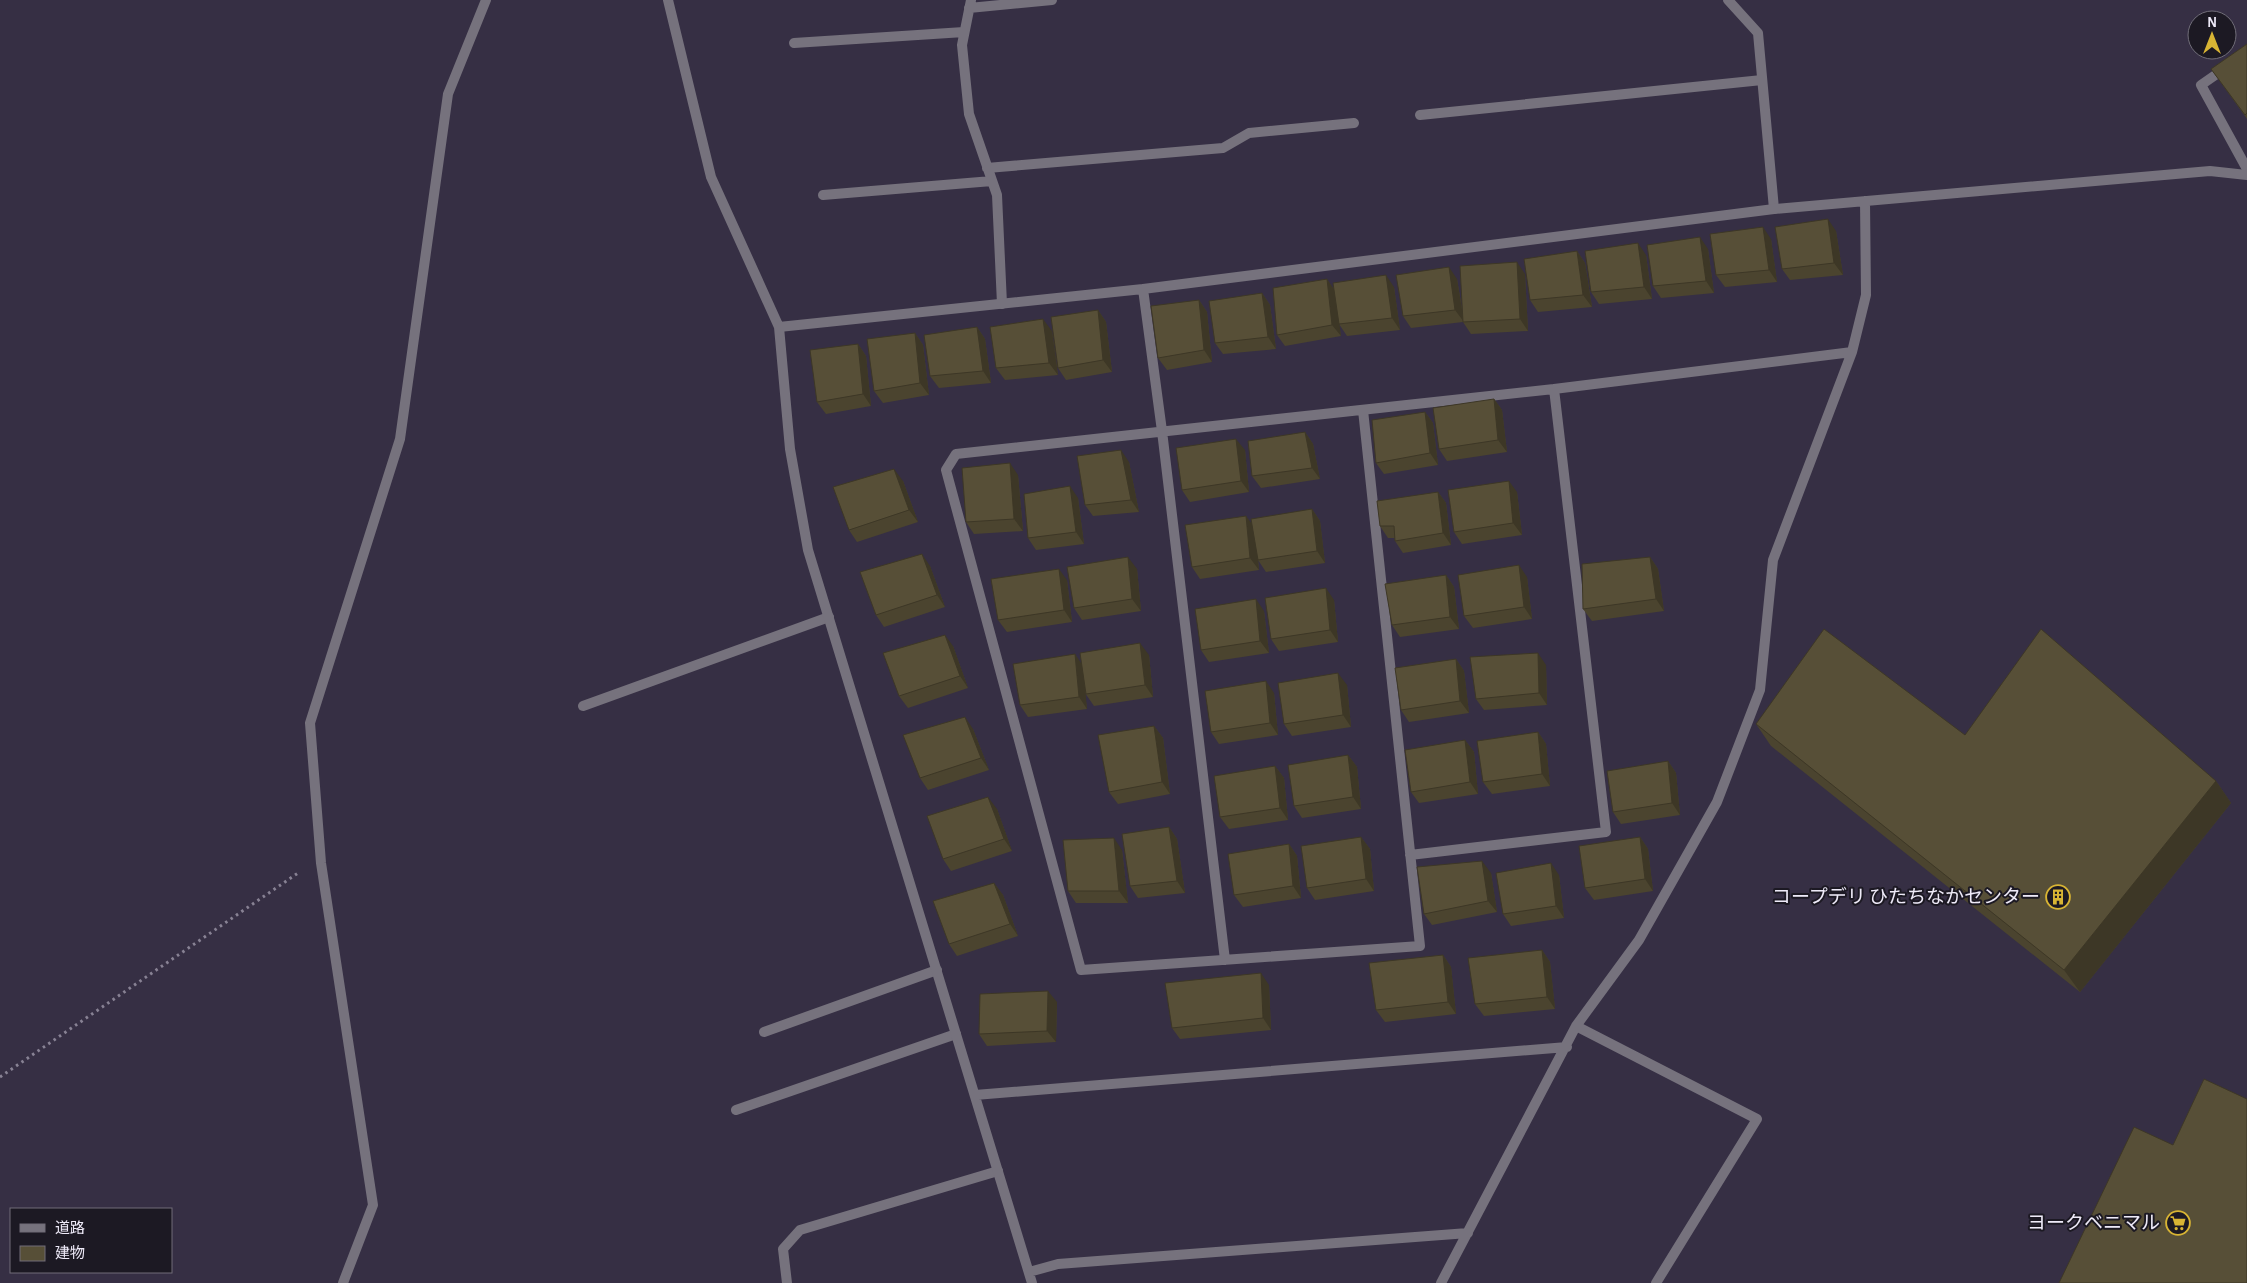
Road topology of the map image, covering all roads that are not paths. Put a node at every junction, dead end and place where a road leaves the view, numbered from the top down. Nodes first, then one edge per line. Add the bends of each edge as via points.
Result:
1 (486, 0) edge
2 (668, 0) edge
3 (1052, 0) edge
4 (1728, 0) edge
5 (970, 4) edge
6 (964, 32) junction
7 (794, 43) dead end
8 (2247, 53) edge
9 (1762, 80) junction
10 (1420, 115) dead end
11 (1354, 123) dead end
12 (987, 168) junction
13 (2247, 169) edge
14 (2247, 175) edge
15 (992, 181) junction
16 (822, 195) dead end
17 (1864, 201) junction
18 (1774, 209) junction
19 (1143, 289) junction
20 (1002, 304) junction
21 (779, 327) junction
22 (1852, 352) junction
23 (1554, 389) junction
24 (1363, 410) junction
25 (1162, 431) junction
26 (830, 617) junction
27 (582, 706) dead end
28 (1410, 855) junction
29 (1225, 960) junction
30 (937, 970) junction
31 (1576, 1026) junction
32 (764, 1032) dead end
33 (956, 1034) junction
34 (1567, 1047) junction
35 (975, 1096) junction
36 (736, 1110) dead end
37 (998, 1171) junction
38 (1468, 1233) junction
39 (1029, 1272) junction
40 (343, 1283) edge
41 (787, 1283) edge
42 (1032, 1283) edge
43 (1441, 1283) edge
44 (1656, 1283) edge

1 - 40 street via 448,94 400,439 310,723 321,863 373,1205
2 - 21 street via 711,177
3 - 5 street
4 - 9 street via 1758,33
5 - 6 street
6 - 7 street
6 - 12 street via 962,45 969,114
8 - 13 street via 2201,85
9 - 10 street
9 - 18 street
11 - 12 street via 1249,133 1223,148
12 - 15 street
14 - 17 street via 2210,171
15 - 16 street
15 - 20 street via 997,195
17 - 18 street
17 - 22 street via 1866,295
18 - 19 street
19 - 20 street
19 - 25 street
20 - 21 street
21 - 26 street via 790,449 808,550
22 - 23 street
22 - 31 street via 1773,560 1760,690 1717,802 1638,940
23 - 24 street
23 - 28 street via 1606,832
24 - 25 street
24 - 28 street
25 - 29 street
25 - 29 street via 956,454 946,470 1081,970
26 - 27 street
26 - 30 street
28 - 29 street via 1420,946
30 - 32 street
30 - 33 street
31 - 34 street
31 - 44 street via 1758,1119
33 - 35 street
33 - 36 street
34 - 35 street
34 - 38 street
35 - 37 street
37 - 39 street
37 - 41 street via 800,1230 783,1249
38 - 39 street via 1058,1264
38 - 43 street
39 - 42 street

